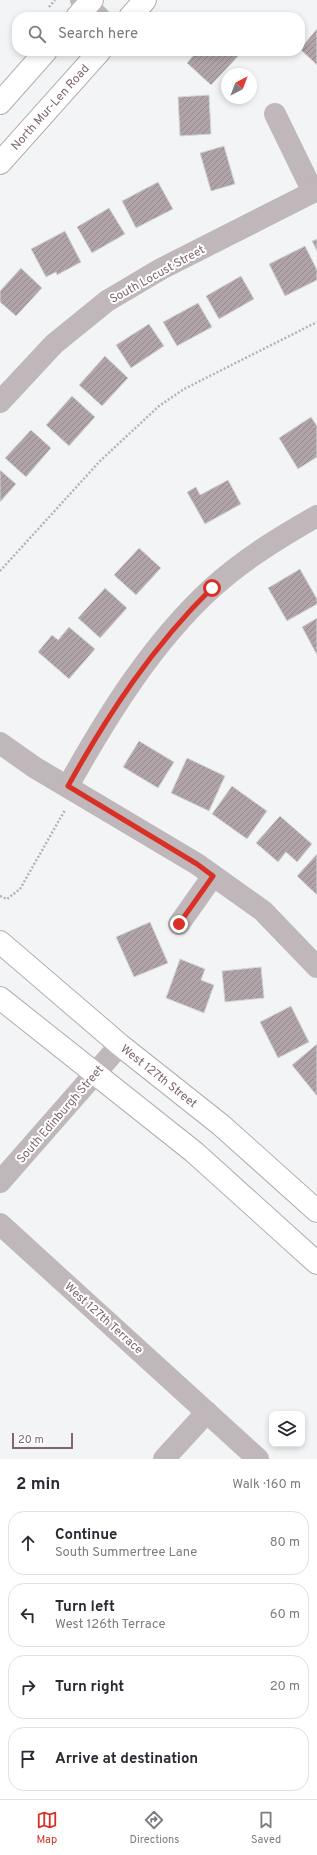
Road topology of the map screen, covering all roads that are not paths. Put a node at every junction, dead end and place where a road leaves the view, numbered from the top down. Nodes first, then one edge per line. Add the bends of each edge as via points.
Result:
1 (145, 0) edge
2 (134, 12) edge
3 (42, 56) edge
4 (96, 56) edge
5 (0, 103) edge
6 (275, 114) dead end
7 (0, 163) edge
8 (315, 191) edge
9 (0, 402) edge
10 (317, 516) edge
11 (0, 743) edge
12 (68, 786) junction
13 (213, 876) junction
14 (179, 924) dead end
15 (0, 942) edge
16 (317, 967) edge
17 (0, 998) edge
18 (120, 1045) junction
19 (96, 1073) junction
20 (0, 1182) edge
21 (317, 1211) edge
22 (0, 1224) edge
23 (317, 1263) edge
24 (207, 1412) junction
25 (164, 1459) edge
26 (258, 1459) edge

1 - 2 main road
3 - 5 main road
4 - 7 main road, North Mur-Len Road
6 - 8 street
8 - 9 street, South Locust Street via 161,269 107,301 54,344
10 - 12 street via 237,567 183,616 144,664
11 - 12 street via 34,767
12 - 13 street
13 - 14 street
13 - 16 street via 263,911
15 - 18 main road, West 127th Street
17 - 19 main road
18 - 19 street, South Edinburgh Street
18 - 21 main road, West 127th Street via 221,1125
19 - 20 street, South Edinburgh Street
19 - 23 main road via 194,1152
22 - 24 street, West 127th Terrace
24 - 25 street
24 - 26 street, West 127th Terrace

